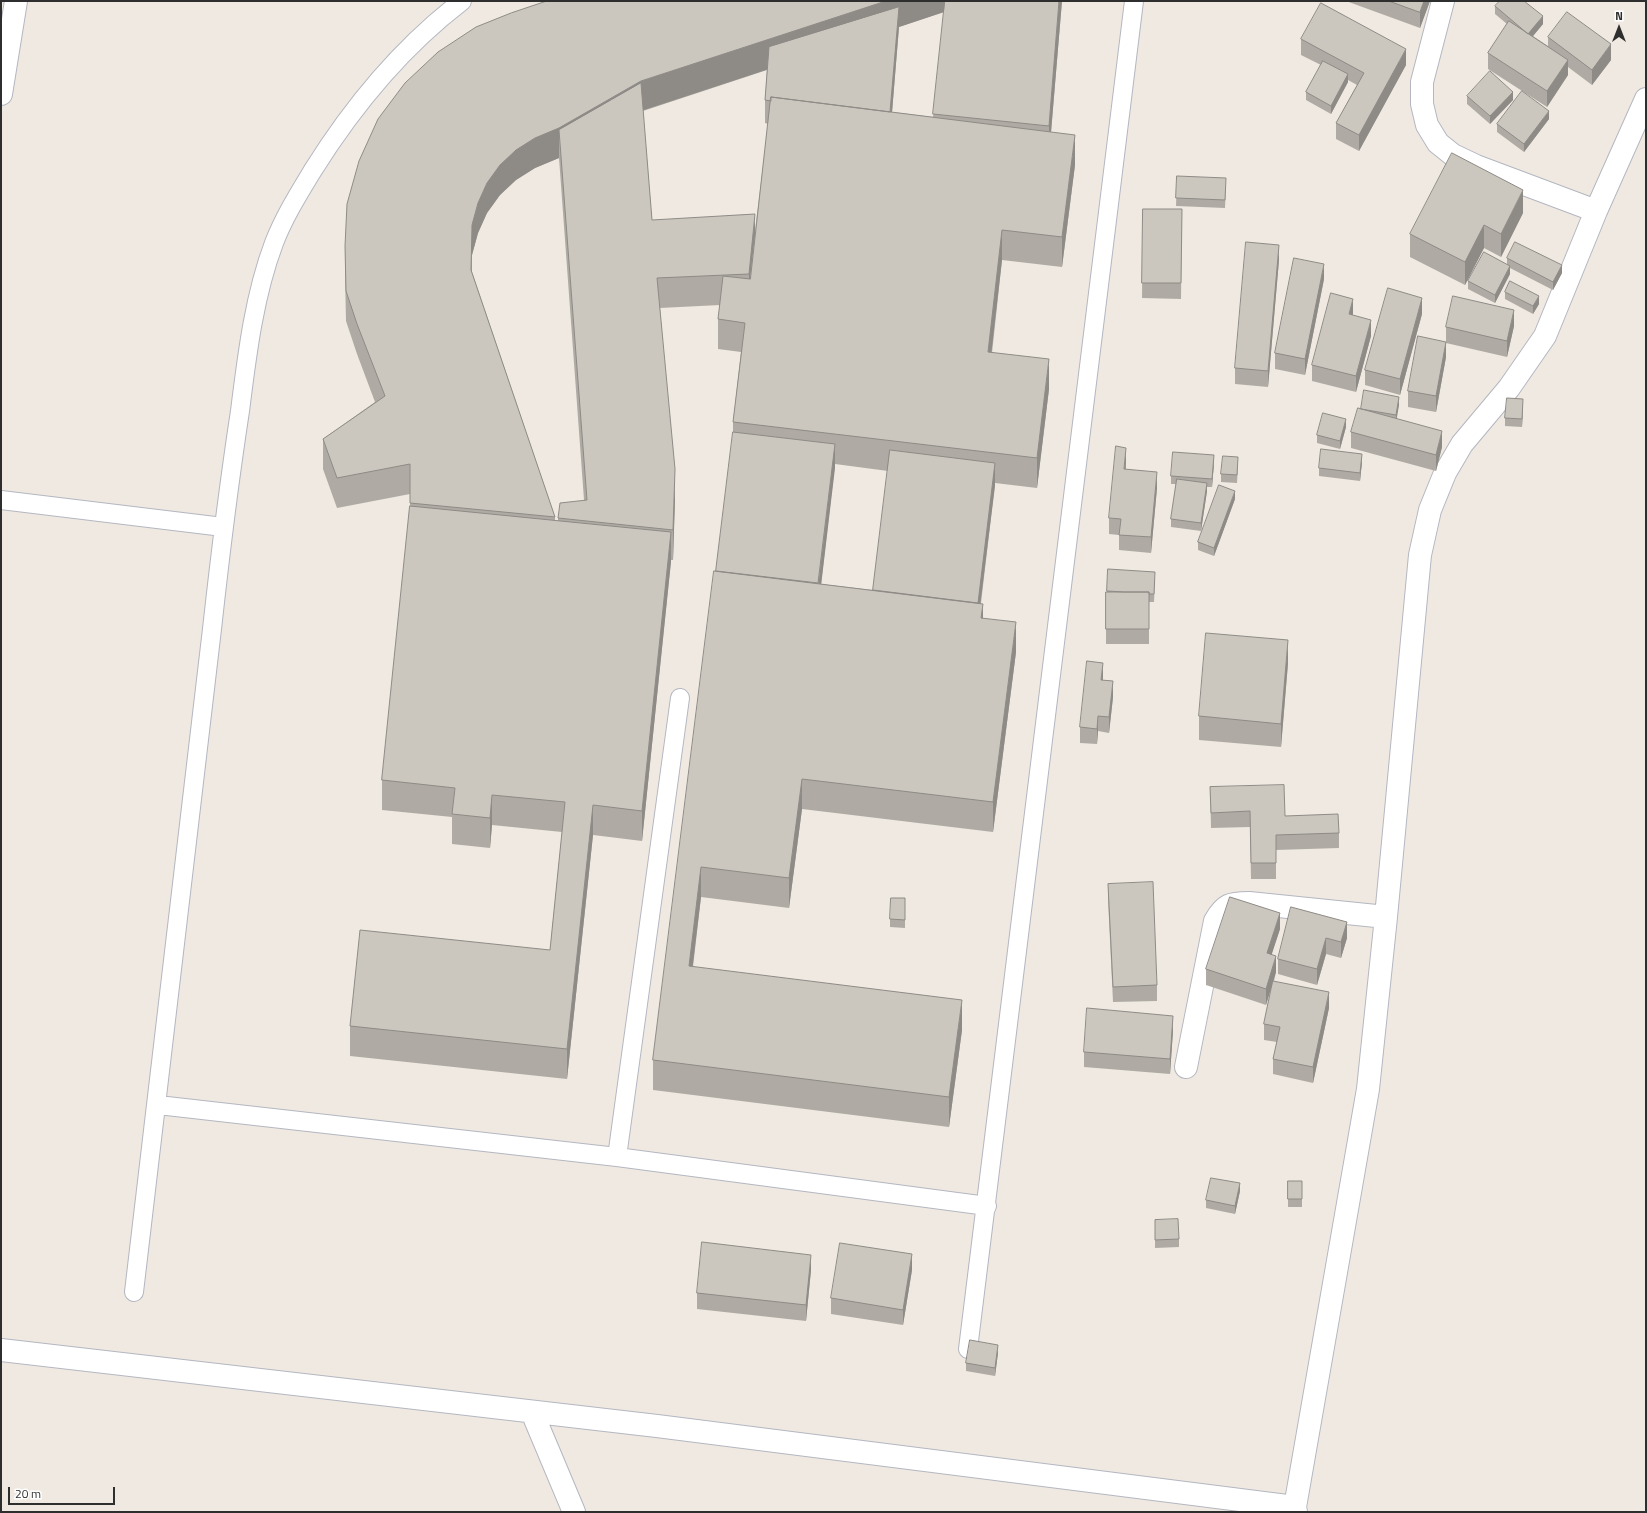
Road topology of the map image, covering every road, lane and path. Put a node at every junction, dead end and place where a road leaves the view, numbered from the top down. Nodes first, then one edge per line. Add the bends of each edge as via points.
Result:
1 (16, 1) edge
2 (462, 1) edge
3 (1134, 1) edge
4 (1443, 1) edge
5 (1, 94) edge
6 (1646, 99) edge
7 (1596, 211) junction
8 (1, 500) edge
9 (223, 527) junction
10 (680, 698) dead end
11 (1386, 917) junction
12 (1186, 1067) dead end
13 (158, 1105) junction
14 (617, 1157) junction
15 (986, 1206) junction
16 (134, 1292) dead end
17 (968, 1349) edge
18 (1, 1350) edge
19 (532, 1412) junction
20 (1296, 1509) edge
21 (574, 1512) edge

1 - 5 street
2 - 9 lane via 410,45 369,92 332,140 298,195 274,242 258,294
3 - 15 lane
4 - 7 street via 1422,82 1422,104 1427,125 1438,143 1453,155 1476,166
6 - 7 street
7 - 11 street via 1545,336 1509,388 1462,444 1445,473 1430,510 1420,555
8 - 9 lane
9 - 13 lane
10 - 14 lane
11 - 12 street via 1249,904 1234,904 1223,909 1215,921
11 - 20 street via 1368,1089
13 - 14 lane
13 - 16 lane
14 - 15 lane
15 - 17 lane
18 - 19 street
19 - 20 street
19 - 21 street

